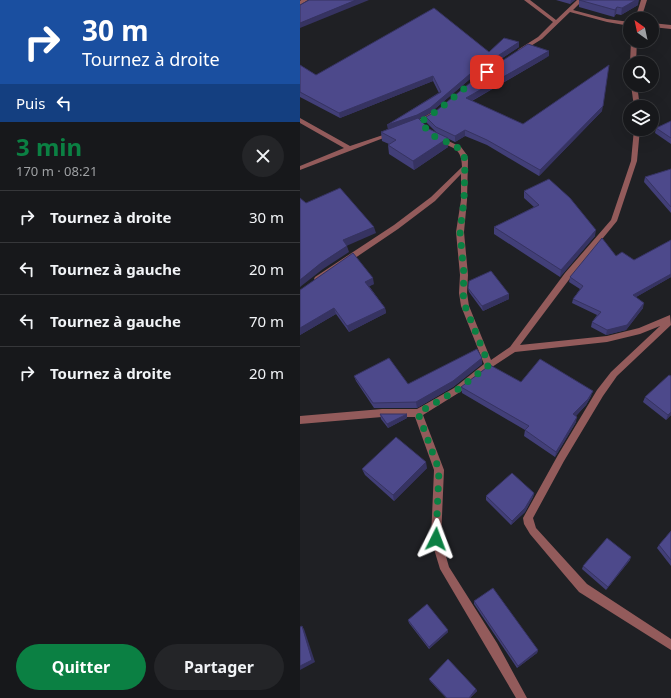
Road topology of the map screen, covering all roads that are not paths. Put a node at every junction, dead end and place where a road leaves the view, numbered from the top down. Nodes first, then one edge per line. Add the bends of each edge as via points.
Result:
1 (305, 0) edge
2 (527, 0) edge
3 (580, 0) edge
4 (644, 0) edge
5 (300, 3) edge
6 (569, 10) junction
7 (640, 12) edge
8 (556, 22) junction
9 (623, 23) edge
10 (659, 26) edge
11 (671, 27) edge
12 (513, 55) edge
13 (439, 110) edge
14 (300, 120) edge
15 (408, 127) edge
16 (396, 132) edge
17 (431, 133) edge
18 (636, 136) edge
19 (348, 148) junction
20 (465, 167) junction
21 (300, 168) edge
22 (311, 285) edge
23 (671, 319) edge
24 (513, 349) junction
25 (489, 365) junction
26 (418, 413) junction
27 (300, 420) edge
28 (671, 645) edge
29 (522, 698) edge

1 - 5 street
2 - 8 street
3 - 6 street
4 - 7 street
6 - 8 street
6 - 9 street
8 - 12 street via 540,38
10 - 11 street
13 - 15 street via 422,124
14 - 19 street
16 - 19 street
17 - 20 street via 460,148 464,154
18 - 24 street via 634,161 614,221 568,275
19 - 21 street
20 - 22 street via 433,199
20 - 25 street via 460,232 463,293 465,306
23 - 24 street via 640,331 607,339
23 - 28 street via 614,374 600,393 528,518 533,531 583,588
24 - 25 street
25 - 26 street via 457,390
26 - 27 street
26 - 29 street via 439,470 436,539 445,569

